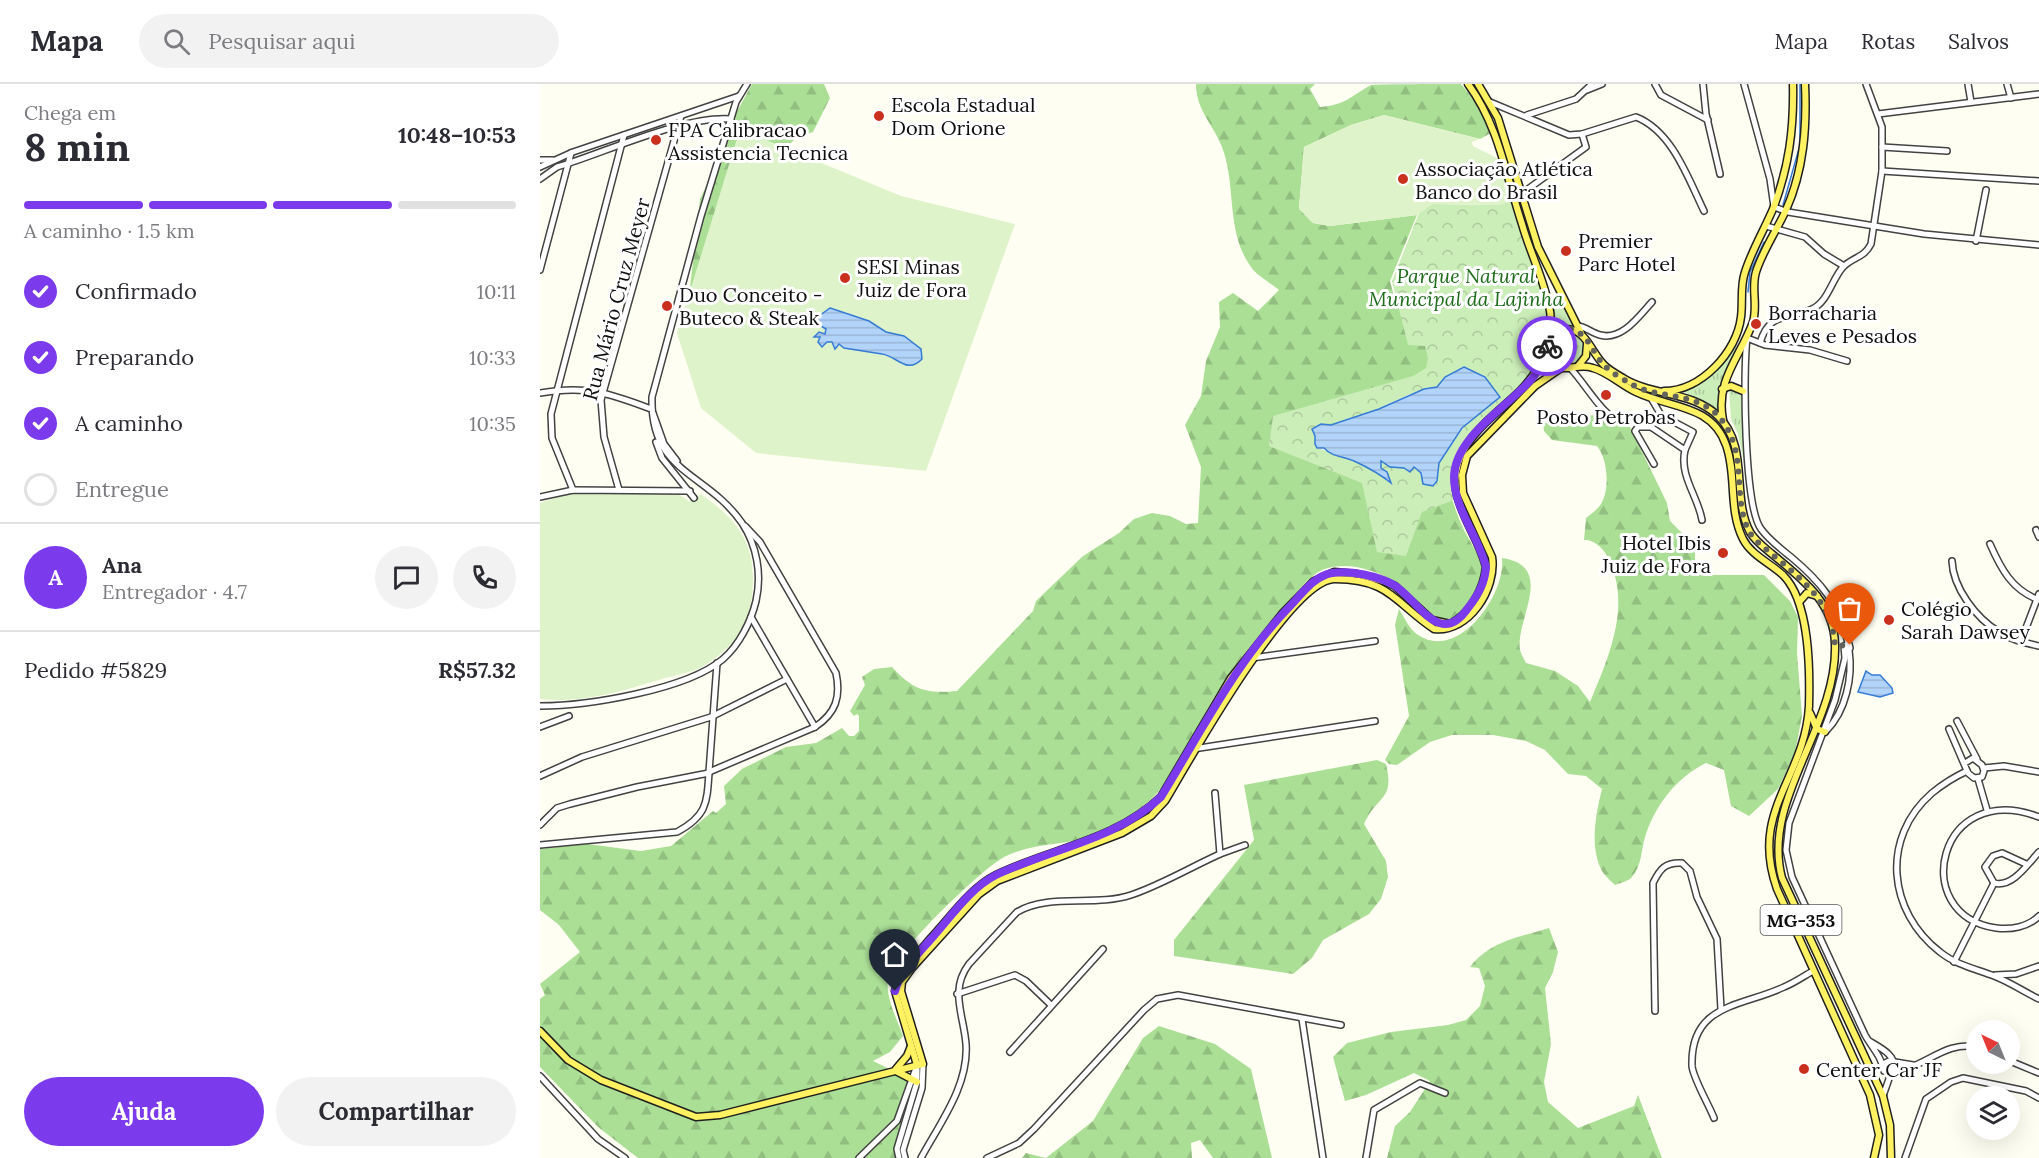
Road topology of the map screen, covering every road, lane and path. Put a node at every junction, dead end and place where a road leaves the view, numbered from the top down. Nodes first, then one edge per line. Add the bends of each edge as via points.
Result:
1 (747, 84) edge
2 (1468, 84) edge
3 (1478, 84) edge
4 (1592, 84) edge
5 (1602, 84) edge
6 (1655, 84) edge
7 (1703, 84) edge
8 (1744, 84) edge
9 (1793, 84) edge
10 (1805, 84) edge
11 (1866, 84) edge
12 (1968, 84) edge
13 (2007, 84) edge
14 (1585, 91) junction
15 (2039, 94) edge
16 (740, 95) junction
17 (2011, 98) junction
18 (1490, 102) junction
19 (1971, 102) junction
20 (713, 105) junction
21 (1507, 107) junction
22 (1878, 114) junction
23 (681, 116) junction
24 (1527, 116) junction
25 (714, 118) junction
26 (1498, 118) junction
27 (730, 120) junction
28 (1708, 120) junction
29 (678, 126) junction
30 (1582, 134) junction
31 (624, 135) junction
32 (622, 146) junction
33 (1882, 147) junction
34 (1947, 152) dead end
35 (571, 153) junction
36 (540, 160) edge
37 (555, 160) junction
38 (570, 163) junction
39 (540, 167) edge
40 (1882, 171) junction
41 (1720, 174) dead end
42 (540, 179) edge
43 (2039, 181) edge
44 (1986, 190) dead end
45 (1521, 194) junction
46 (1774, 207) junction
47 (1704, 211) dead end
48 (1786, 212) junction
49 (1766, 226) junction
50 (1872, 227) junction
51 (1777, 230) junction
52 (1976, 241) junction
53 (2039, 245) edge
54 (1844, 266) junction
55 (540, 270) edge
56 (1560, 294) junction
57 (1546, 296) junction
58 (1652, 302) dead end
59 (1742, 302) junction
60 (1578, 326) junction
61 (1584, 337) junction
62 (1747, 338) junction
63 (1548, 341) junction
64 (1760, 343) junction
65 (1740, 348) junction
66 (1548, 354) junction
67 (1744, 356) junction
68 (1847, 361) dead end
69 (1561, 368) junction
70 (1573, 368) junction
71 (1722, 389) junction
72 (555, 390) junction
73 (603, 391) junction
74 (1743, 391) junction
75 (540, 393) edge
76 (1650, 394) junction
77 (651, 409) junction
78 (1724, 424) junction
79 (1651, 427) junction
80 (655, 435) junction
81 (1685, 450) junction
82 (1654, 464) dead end
83 (693, 478) junction
84 (573, 490) junction
85 (619, 490) junction
86 (690, 491) junction
87 (542, 496) edge
88 (694, 498) dead end
89 (1702, 520) dead end
90 (742, 523) junction
91 (2036, 530) dead end
92 (2039, 537) edge
93 (1990, 544) dead end
94 (1952, 561) dead end
95 (2038, 598) edge
96 (1819, 599) junction
97 (1800, 601) junction
98 (751, 617) junction
99 (1375, 640) dead end
100 (2020, 641) junction
101 (1835, 646) junction
102 (2039, 646) edge
103 (1846, 647) junction
104 (1250, 657) junction
105 (717, 663) junction
106 (787, 679) junction
107 (1835, 700) junction
108 (1843, 703) junction
109 (540, 706) edge
110 (1809, 706) junction
111 (569, 716) dead end
112 (714, 716) junction
113 (1375, 721) dead end
114 (1958, 721) dead end
115 (540, 727) edge
116 (815, 727) junction
117 (1817, 729) junction
118 (1949, 729) dead end
119 (1825, 732) junction
120 (1193, 749) junction
121 (1977, 759) junction
122 (1965, 763) junction
123 (1984, 768) junction
124 (1967, 771) junction
125 (709, 772) junction
126 (2039, 772) edge
127 (540, 776) edge
128 (1978, 779) junction
129 (1215, 793) dead end
130 (1987, 810) junction
131 (2039, 817) edge
132 (540, 825) edge
133 (540, 845) edge
134 (1245, 845) dead end
135 (2039, 852) edge
136 (1220, 854) junction
137 (2026, 864) junction
138 (1994, 883) junction
139 (2039, 916) edge
140 (1976, 921) junction
141 (1103, 949) dead end
142 (1954, 962) junction
143 (2039, 966) edge
144 (1813, 971) junction
145 (2016, 974) junction
146 (1993, 976) junction
147 (2019, 989) junction
148 (957, 994) junction
149 (2039, 999) edge
150 (1052, 1005) junction
151 (1721, 1009) junction
152 (1655, 1011) dead end
153 (1302, 1019) junction
154 (1341, 1025) dead end
155 (540, 1031) edge
156 (1869, 1041) junction
157 (911, 1045) junction
158 (1966, 1046) edge
159 (1010, 1052) dead end
160 (1892, 1062) junction
161 (920, 1065) junction
162 (1914, 1065) junction
163 (2020, 1065) edge
164 (1883, 1066) junction
165 (1872, 1069) junction
166 (895, 1071) junction
167 (1892, 1072) junction
168 (2039, 1073) edge
169 (540, 1076) edge
170 (914, 1080) junction
171 (908, 1088) junction
172 (914, 1093) junction
173 (1445, 1093) dead end
174 (1883, 1096) junction
175 (2039, 1098) edge
176 (1714, 1118) dead end
177 (625, 1158) edge
178 (860, 1158) edge
179 (899, 1158) edge
180 (905, 1158) edge
181 (921, 1158) edge
182 (987, 1158) edge
183 (1323, 1158) edge
184 (1366, 1158) edge
185 (1874, 1158) edge
186 (1891, 1158) edge
187 (1905, 1158) edge

1 - 16 street
2 - 57 main road via 1482,102 1495,132
3 - 18 main road, MG-353
4 - 14 street
5 - 14 street
6 - 28 street via 1661,95
7 - 28 street
8 - 46 street
9 - 46 main road via 1792,144
10 - 48 main road via 1804,145
11 - 22 street
12 - 19 street
13 - 17 street
14 - 24 street via 1557,108
15 - 17 street
16 - 20 street
16 - 27 street
17 - 19 street
18 - 21 street
18 - 26 main road, MG-353
19 - 22 street
20 - 23 street
20 - 25 street via 710,112
21 - 24 street
21 - 26 street
22 - 33 street
23 - 29 street, Rua Mário Cruz Meyer
23 - 31 street
24 - 30 street via 1569,135
25 - 27 street
25 - 29 street
26 - 45 main road, MG-353
27 - 77 street via 664,348
28 - 41 street
29 - 32 street
29 - 73 street, Rua Mário Cruz Meyer
30 - 45 street via 1586,147
30 - 47 street via 1636,117 1652,124 1677,158
31 - 32 street
31 - 35 street
32 - 38 street
32 - 72 street
33 - 34 street
33 - 40 street
35 - 37 street
35 - 38 street
36 - 37 street
37 - 39 street
38 - 42 street
38 - 55 street
40 - 43 street
40 - 50 street
44 - 52 street
45 - 56 main road, MG-353 via 1538,247
46 - 48 street
46 - 49 main road
48 - 50 street
48 - 51 main road
49 - 51 street
49 - 59 main road via 1745,272
50 - 52 street
50 - 54 street via 1866,254
51 - 54 street via 1805,237
51 - 62 main road via 1757,271 1755,312
52 - 53 street
54 - 64 street via 1813,309 1779,318 1767,327
56 - 57 main road
56 - 60 main road, MG-353
57 - 63 main road via 1551,312
58 - 60 street via 1631,325 1613,336
59 - 65 main road via 1744,317 1737,339
59 - 76 main road via 1740,324 1724,355 1708,374 1694,383
60 - 61 main road, MG-353
61 - 63 main road via 1563,329
61 - 70 main road via 1586,356
61 - 76 main road, MG-353 via 1604,365
62 - 64 street
62 - 65 main road
62 - 67 street
63 - 66 main road
64 - 68 street via 1820,352
65 - 67 street
65 - 71 main road
66 - 69 main road
66 - 104 main road via 1521,389 1472,436 1457,462 1457,498 1486,567 1485,580 1465,613 1450,624 1441,624 1390,583 1334,572 1314,581
67 - 74 street
69 - 70 main road, MG-353
69 - 104 main road via 1535,386 1467,456 1463,493 1494,568 1481,600 1460,625 1434,629 1394,594 1380,587 1333,579 1316,586
70 - 76 main road, MG-353 via 1600,370 1628,389
70 - 79 street via 1596,396 1602,411 1614,417 1646,417
71 - 74 main road via 1731,386
71 - 78 main road
72 - 73 street
72 - 75 street
72 - 84 street via 552,438
73 - 77 street
73 - 85 street, Rua Mário Cruz Meyer via 604,437
74 - 103 street via 1757,522 1770,540 1827,590 1840,614
76 - 78 main road, MG-353 via 1695,401
76 - 81 street via 1661,415 1693,432
76 - 97 main road, MG-353 via 1695,411 1721,435 1729,456 1735,514 1742,537 1752,551 1784,576
77 - 80 street
77 - 83 street via 664,444
78 - 96 main road, MG-353 via 1735,447 1751,534 1804,580
79 - 81 street
79 - 82 street via 1638,427 1635,431
80 - 83 street via 670,459
80 - 86 street via 662,458
81 - 89 street via 1687,477
83 - 90 street
84 - 85 street
84 - 87 street
85 - 86 street
86 - 88 street
90 - 98 street via 759,566 759,591
90 - 116 street via 760,542 836,673 837,703 830,717
91 - 92 street
93 - 95 street via 2008,580
94 - 100 street via 1952,572 1964,596 1981,618 2000,633
95 - 100 street
96 - 97 main road via 1809,593
96 - 101 main road, MG-353 via 1830,619
97 - 110 main road, MG-353 via 1805,624
98 - 105 street via 736,644
98 - 106 street
99 - 104 street
100 - 102 street
101 - 103 street
101 - 117 main road, MG-353
103 - 107 street
103 - 108 street via 1849,672
104 - 120 main road
105 - 109 street via 691,676 634,694 590,703
105 - 112 street
106 - 112 street
106 - 116 street
107 - 108 street
107 - 119 street
108 - 119 street
110 - 117 main road
110 - 144 main road, MG-353 via 1802,745 1770,824 1768,846 1777,889
111 - 115 street
112 - 125 street
112 - 127 street via 582,757
113 - 120 street
114 - 121 street
116 - 125 street
117 - 119 main road
117 - 165 main road, MG-353 via 1780,822 1779,866
118 - 122 street
119 - 156 street via 1789,823 1786,850 1792,877
120 - 157 main road via 1161,797 1145,813 1119,829 994,876 959,908 897,980 895,991
120 - 161 main road via 1165,801 1151,816 1122,833 997,881 979,894 912,968 902,982 901,992
121 - 122 street via 1970,758
121 - 123 street
122 - 124 street
123 - 126 street via 2013,766
123 - 128 street
124 - 128 street
124 - 142 street via 1930,794 1917,810 1898,856 1897,884 1908,916 1927,941
125 - 132 street via 557,808
125 - 133 street via 704,810 694,823 677,832
128 - 130 street
129 - 136 street
130 - 131 street via 2018,811
130 - 140 street via 1957,832 1944,862 1943,879 1953,903
134 - 136 street
135 - 137 street
136 - 148 street via 1132,895 1027,906 1017,912 963,972
137 - 138 street via 2012,882
137 - 138 street via 2002,854 1993,856 1985,867
138 - 140 street
139 - 140 street via 2023,926 2007,929
140 - 142 street
141 - 150 street
142 - 146 street
143 - 145 street
144 - 151 street via 1784,987
144 - 185 main road, MG-353 via 1870,1095 1879,1135
145 - 146 street
145 - 147 street
146 - 147 street
147 - 149 street
148 - 150 street via 1015,975
148 - 181 street via 966,1043 963,1079
150 - 159 street
151 - 152 street via 1717,939 1697,897 1690,871 1682,862 1672,862 1660,869 1653,883
151 - 176 street via 1708,1017 1697,1035 1692,1068
153 - 154 street
153 - 182 street via 1178,995 1157,999 1034,1129 1019,1143
153 - 183 street
155 - 166 main road via 584,1072 696,1117 720,1115
156 - 160 street via 1885,1050
156 - 164 street
157 - 161 main road
157 - 166 main road via 908,1056
158 - 162 street via 1947,1048
160 - 162 street
160 - 164 street
160 - 167 street
161 - 166 main road
161 - 170 street
161 - 180 street via 922,1088 903,1150
162 - 167 street
163 - 168 street
164 - 165 street
164 - 167 street
165 - 174 main road, MG-353
166 - 170 main road
167 - 174 street
169 - 177 street via 598,1139
170 - 171 street
170 - 172 street
171 - 172 street
171 - 178 street via 897,1121
172 - 179 street via 897,1149
173 - 184 street via 1420,1083 1374,1110
174 - 186 main road, MG-353 via 1890,1125
175 - 187 street via 2026,1091 1963,1078 1951,1082 1926,1099

